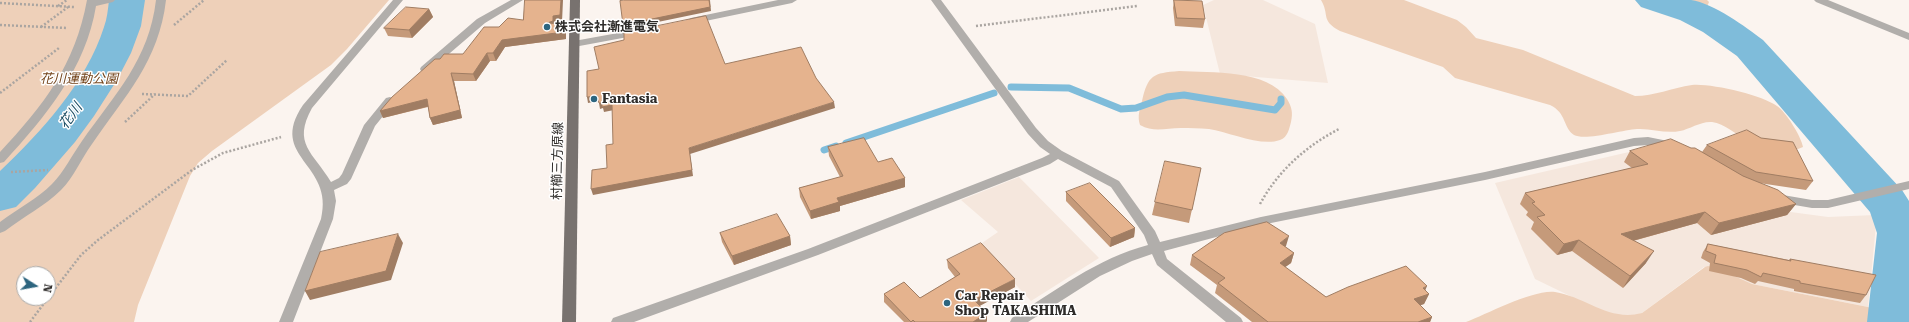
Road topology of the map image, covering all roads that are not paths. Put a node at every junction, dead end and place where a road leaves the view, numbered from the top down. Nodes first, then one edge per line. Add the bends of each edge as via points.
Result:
1 (161, 0) edge
2 (398, 0) edge
3 (518, 0) edge
4 (575, 0) edge
5 (792, 0) edge
6 (936, 0) edge
7 (1819, 0) edge
8 (99, 2) edge
9 (684, 22) edge
10 (652, 29) edge
11 (1909, 37) edge
12 (574, 44) junction
13 (419, 74) edge
14 (398, 93) edge
15 (1686, 150) edge
16 (1058, 154) junction
17 (0, 159) edge
18 (1909, 185) edge
19 (327, 188) junction
20 (1762, 193) edge
21 (0, 228) edge
22 (1156, 248) junction
23 (286, 322) edge
24 (568, 322) edge
25 (618, 322) edge
26 (1017, 322) edge
27 (1236, 322) edge

1 - 21 street via 156,32 144,59 63,180 38,202
2 - 19 street via 298,121 296,134 299,144
3 - 13 street via 481,21
4 - 12 main road, 村櫛三方原線
5 - 9 street
6 - 16 street via 1032,131
7 - 11 street
8 - 17 street via 79,50 61,83 41,112
10 - 12 street
12 - 24 main road, 村櫛三方原線
14 - 19 street via 370,126 347,176 343,181
15 - 22 street via 1664,143 1634,142 1485,176 1267,219
16 - 22 street via 1115,184 1150,234
16 - 25 street via 813,252
18 - 20 street via 1828,204 1794,202
19 - 23 street via 330,206 327,219
22 - 26 street via 1109,264
22 - 27 street via 1162,262

